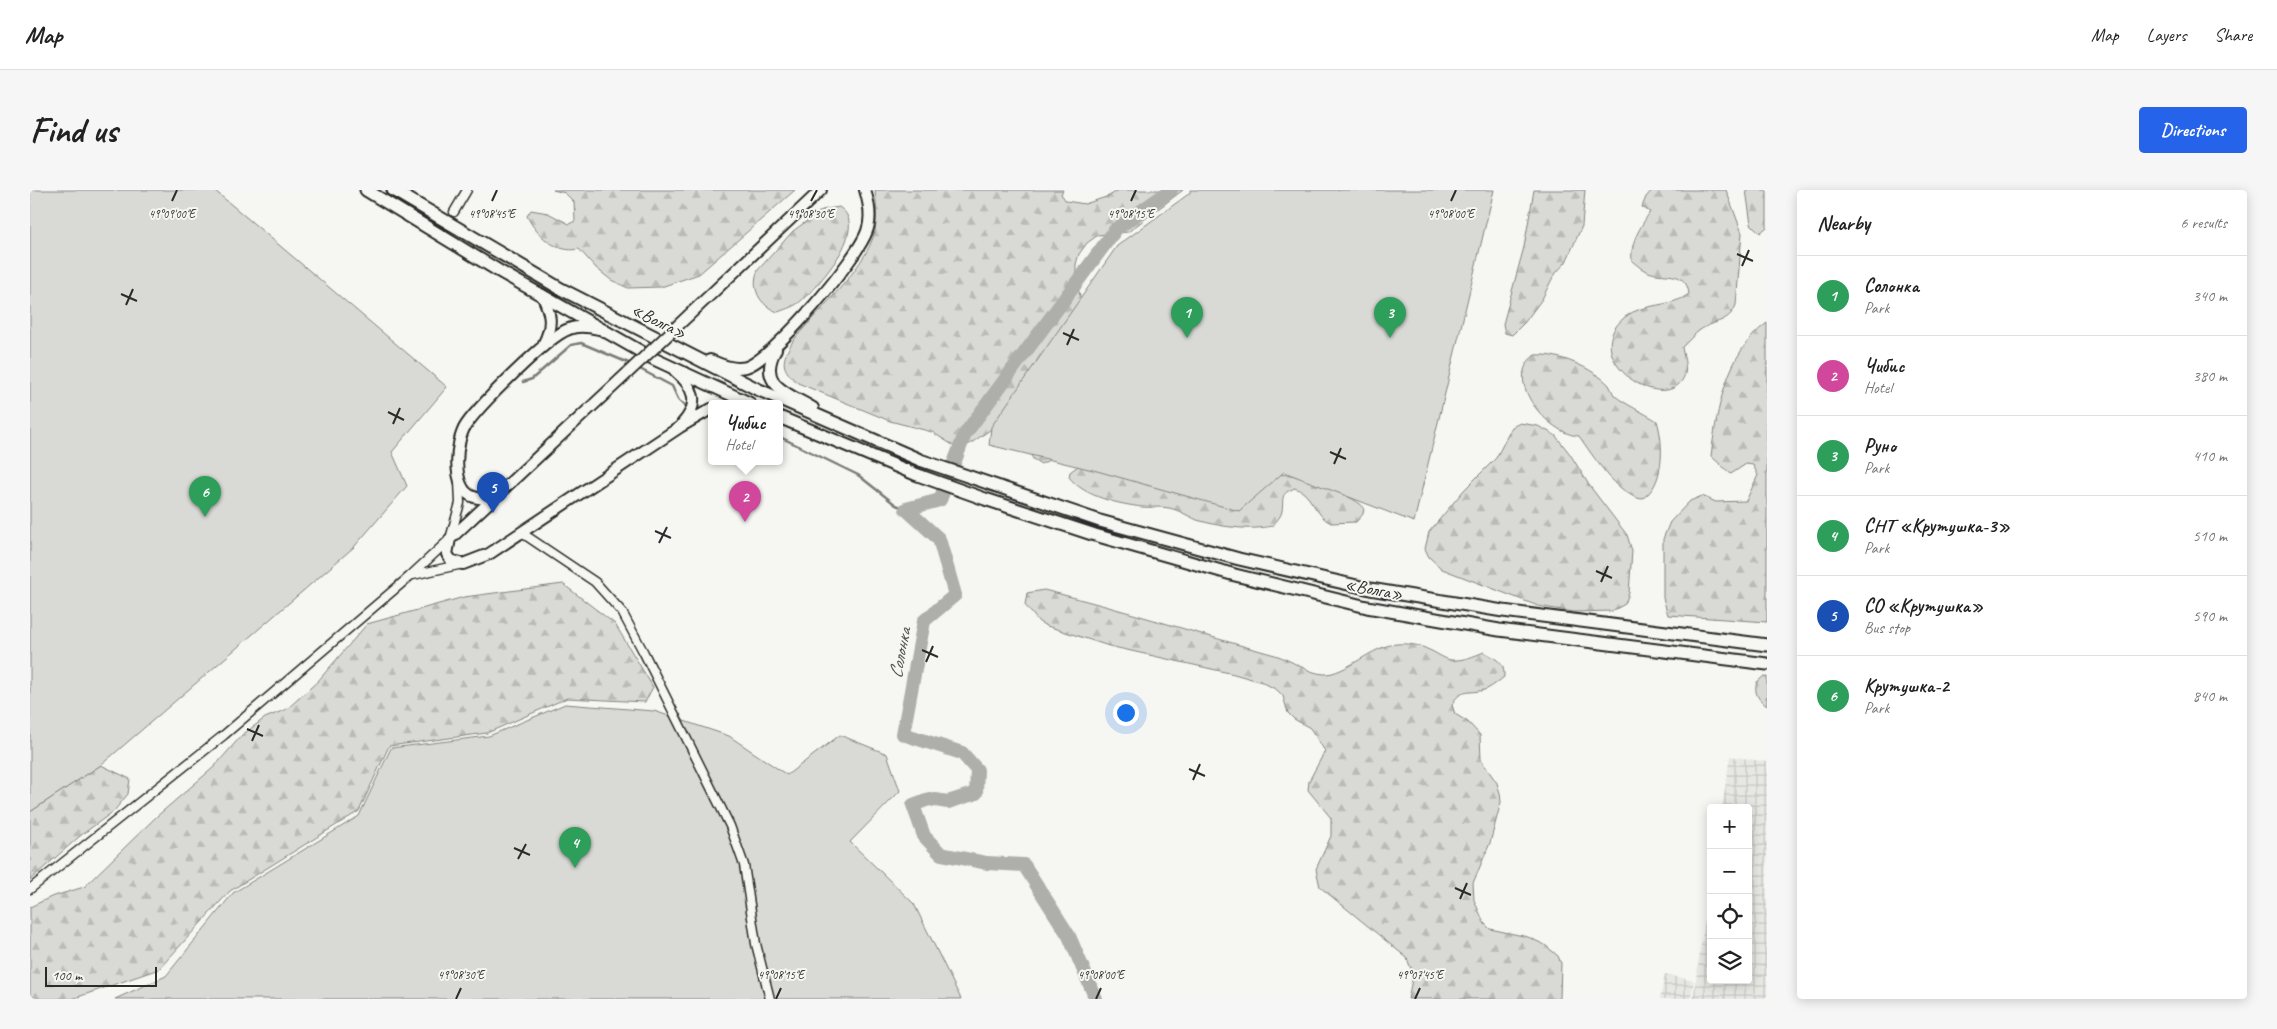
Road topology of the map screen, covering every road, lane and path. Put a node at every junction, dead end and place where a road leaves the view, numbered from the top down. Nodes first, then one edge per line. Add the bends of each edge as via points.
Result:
1 (366, 190) edge
2 (394, 190) edge
3 (467, 190) edge
4 (820, 190) edge
5 (865, 191) edge
6 (454, 212) dead end
7 (542, 295) junction
8 (604, 330) junction
9 (542, 346) junction
10 (777, 346) junction
11 (681, 352) junction
12 (672, 368) junction
13 (681, 376) junction
14 (730, 400) edge
15 (742, 400) edge
16 (708, 411) edge
17 (825, 417) junction
18 (783, 419) edge
19 (680, 427) junction
20 (459, 481) junction
21 (497, 495) junction
22 (522, 533) junction
23 (450, 539) junction
24 (462, 564) junction
25 (409, 577) junction
26 (1767, 645) edge
27 (1767, 664) edge
28 (30, 889) edge
29 (770, 999) edge

1 - 7 highway, «Волга»
2 - 11 highway, «Волга» via 561,289
3 - 6 street
4 - 21 main road, bridge
5 - 10 main road via 869,226 860,247
7 - 8 highway, «Волга»
7 - 9 main road via 551,323
8 - 9 main road via 572,328
8 - 12 highway, «Волга»
9 - 20 main road via 466,426 458,452
10 - 11 main road via 754,363 736,368 697,354
10 - 17 main road via 770,361 774,382 782,392
11 - 17 highway, «Волга»
12 - 13 main road
12 - 15 highway, «Волга»
13 - 14 main road
13 - 19 main road via 691,387 693,401 690,414
16 - 19 main road
17 - 26 highway, «Волга» via 920,460 1100,521 1239,559 1370,589 1503,611
18 - 27 highway, «Волга» via 915,474 985,499 1235,575 1368,607 1499,630
19 - 22 main road
20 - 21 main road via 472,497
20 - 23 street via 460,503
21 - 23 main road
22 - 24 main road via 489,554
22 - 29 street via 596,582 622,612 644,653 730,826 744,865 756,944
23 - 24 main road via 448,554 452,560
23 - 25 street
24 - 25 street
25 - 28 street via 224,735

